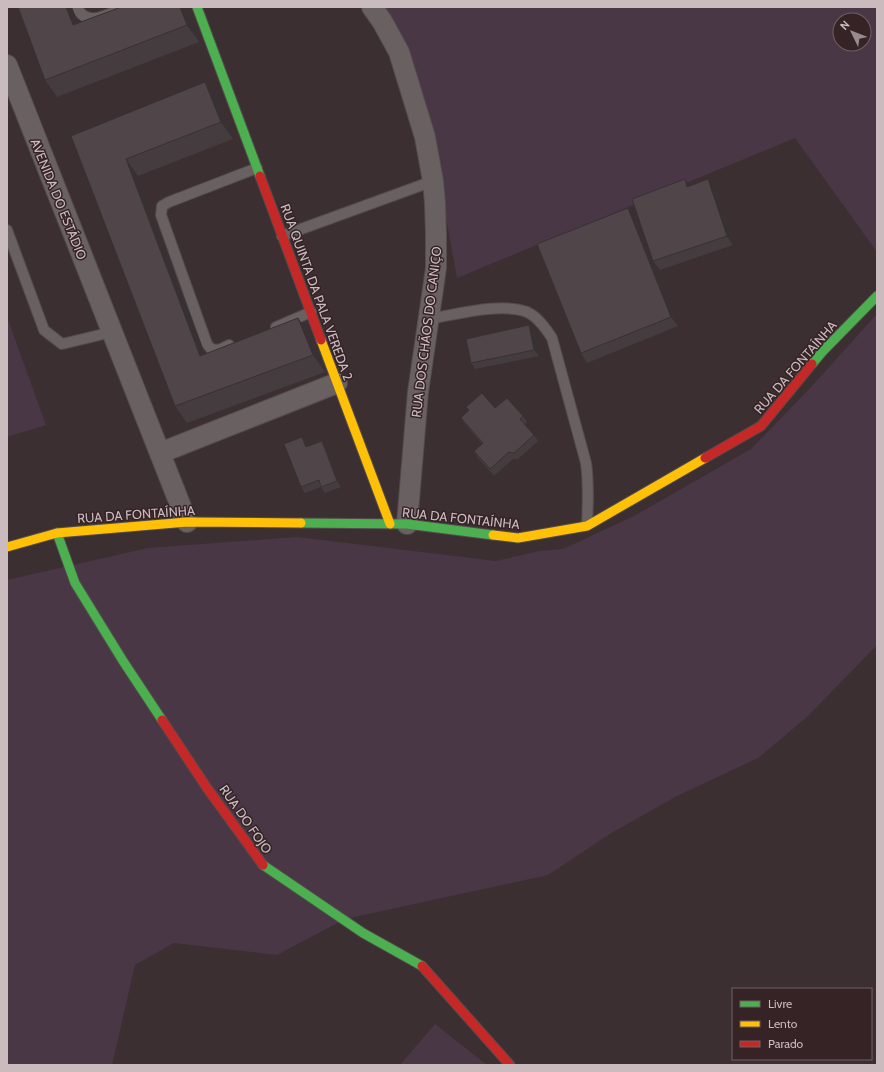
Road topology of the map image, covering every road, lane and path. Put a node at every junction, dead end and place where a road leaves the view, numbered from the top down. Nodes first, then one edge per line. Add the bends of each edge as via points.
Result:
1 (77, 7) edge
2 (126, 7) edge
3 (197, 7) edge
4 (372, 7) edge
5 (7, 65) edge
6 (257, 168) junction
7 (433, 181) junction
8 (7, 230) edge
9 (282, 236) junction
10 (877, 296) edge
11 (311, 312) junction
12 (428, 319) junction
13 (268, 330) edge
14 (112, 332) junction
15 (240, 341) edge
16 (337, 383) junction
17 (160, 453) junction
18 (187, 522) junction
19 (398, 524) junction
20 (587, 526) junction
21 (57, 533) junction
22 (7, 547) edge
23 (510, 1065) edge

1 - 2 lane via 86,18 95,19
3 - 6 street, RUA QUINTA DA PALA VEREDA 2
4 - 7 street, RUA DOS CHÃOS DO CANIÇO via 399,52 425,137
5 - 14 street, AVENIDA DO ESTÁDIO
6 - 9 street, RUA QUINTA DA PALA VEREDA 2
6 - 15 lane via 169,202 162,206 161,215 207,344 211,349 219,350
7 - 9 lane
7 - 12 street, RUA DOS CHÃOS DO CANIÇO via 436,268
8 - 14 lane via 44,330 62,344
9 - 11 street, RUA QUINTA DA PALA VEREDA 2
10 - 20 street, RUA DA FONTAÍNHA via 823,351 761,426
11 - 13 lane
11 - 16 street, RUA QUINTA DA PALA VEREDA 2
12 - 19 street, RUA DOS CHÃOS DO CANIÇO
12 - 20 lane via 494,308 528,313 544,326 552,338 586,463 589,479
14 - 17 street, AVENIDA DO ESTÁDIO
16 - 17 street
16 - 19 street, RUA QUINTA DA PALA VEREDA 2
17 - 18 street, AVENIDA DO ESTÁDIO
18 - 19 street, RUA DA FONTAÍNHA
18 - 21 street, RUA DA FONTAÍNHA
19 - 20 street, RUA DA FONTAÍNHA via 518,538
21 - 22 street, RUA DA FONTAÍNHA
21 - 23 street, RUA DO FOJO via 75,583 123,661 207,788 263,866 363,933 423,967

